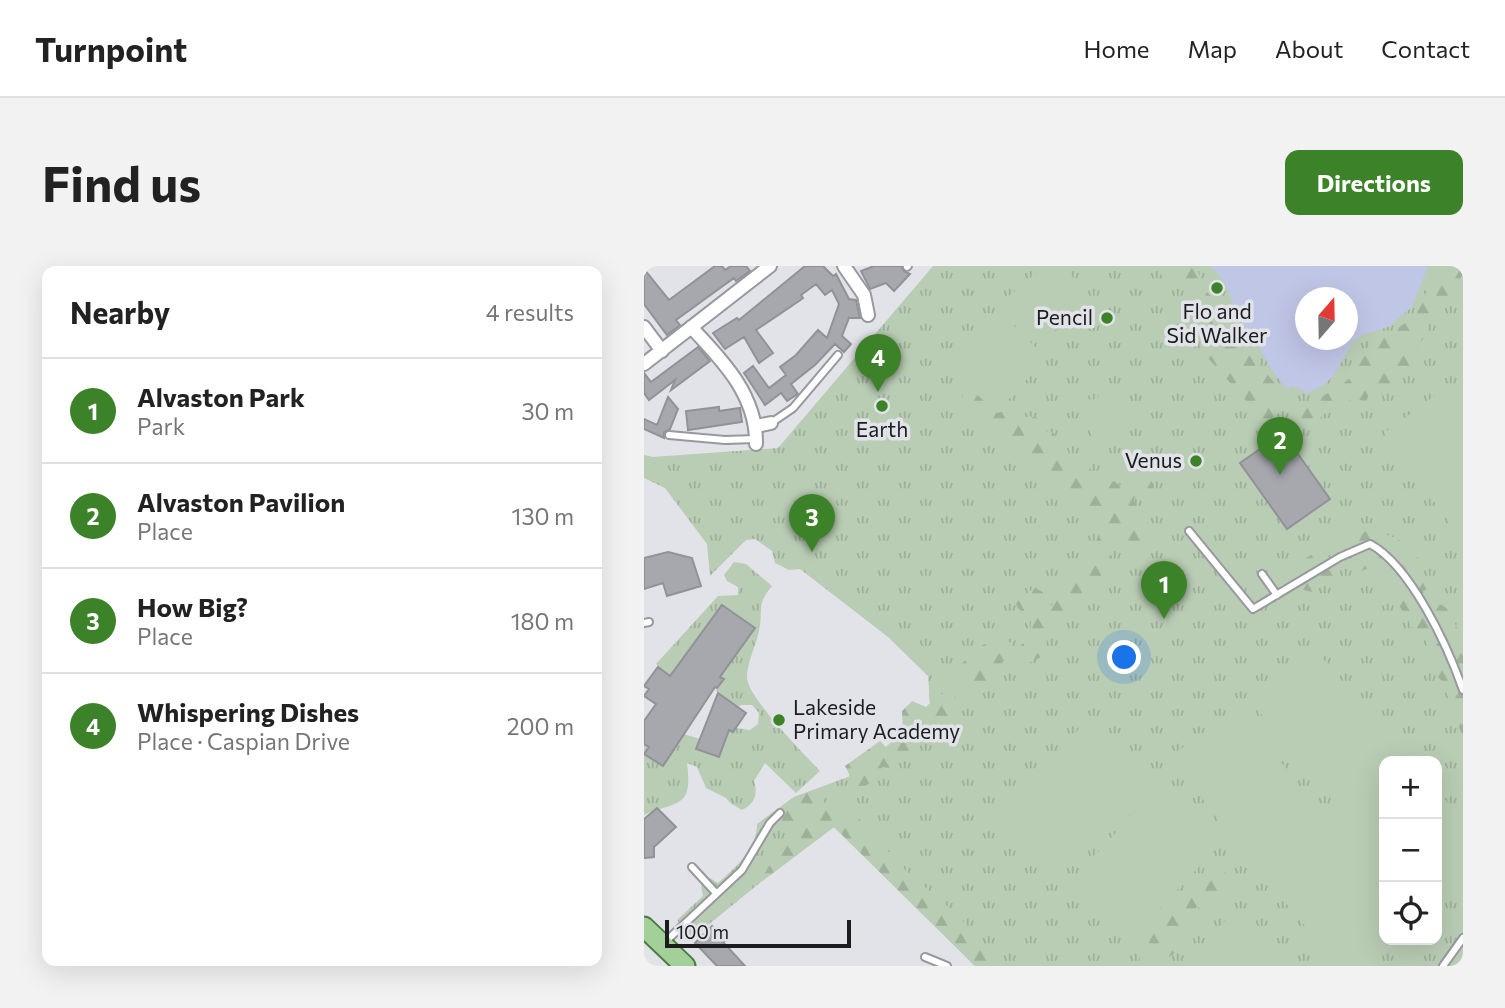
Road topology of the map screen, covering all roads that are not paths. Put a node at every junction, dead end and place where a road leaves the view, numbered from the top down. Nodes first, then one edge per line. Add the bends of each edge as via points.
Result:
1 (770, 266) edge
2 (844, 266) edge
3 (868, 315) dead end
4 (644, 327) edge
5 (691, 327) junction
6 (662, 351) junction
7 (838, 355) dead end
8 (644, 364) edge
9 (771, 423) joint
10 (669, 435) dead end
11 (757, 436) junction
12 (1189, 531) dead end
13 (1262, 574) dead end
14 (1277, 595) junction
15 (1463, 690) edge
16 (780, 813) dead end
17 (692, 867) dead end
18 (716, 893) junction
19 (644, 927) edge
20 (1463, 938) edge
21 (663, 945) junction
22 (925, 957) dead end
23 (685, 966) edge
24 (947, 966) edge
25 (1443, 966) edge

1 - 5 street
2 - 3 street via 864,295
4 - 6 street
5 - 6 street
5 - 11 street via 740,385 753,411
6 - 8 street
7 - 9 lane via 793,408
9 - 11 street
10 - 11 lane via 725,440
12 - 14 lane via 1253,609
13 - 14 lane
14 - 15 lane via 1340,556 1370,544 1384,551 1425,605
16 - 18 lane via 746,866
17 - 18 lane
18 - 21 lane
19 - 21 main road
20 - 25 lane
21 - 23 main road
22 - 24 lane

